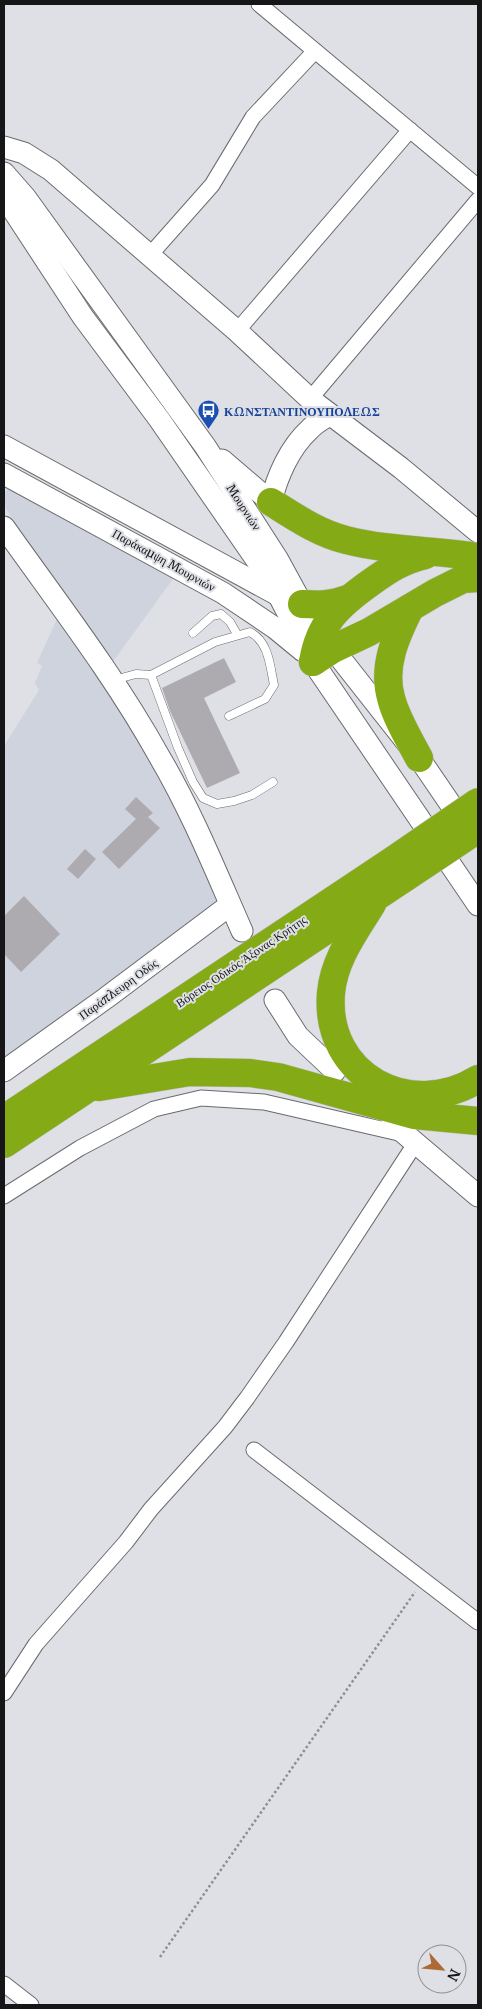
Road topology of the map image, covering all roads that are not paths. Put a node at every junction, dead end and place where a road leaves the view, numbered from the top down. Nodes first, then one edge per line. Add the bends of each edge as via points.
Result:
1 (259, 4) edge
2 (315, 50) junction
3 (410, 130) junction
4 (4, 147) edge
5 (4, 173) edge
6 (478, 187) edge
7 (4, 192) edge
8 (478, 200) edge
9 (150, 255) junction
10 (237, 331) junction
11 (310, 399) junction
12 (329, 415) junction
13 (205, 446) junction
14 (10, 449) edge
15 (4, 474) edge
16 (271, 502) junction
17 (4, 527) edge
18 (478, 532) edge
19 (434, 552) junction
20 (478, 557) edge
21 (478, 578) edge
22 (347, 599) junction
23 (290, 600) junction
24 (410, 608) junction
25 (193, 633) dead end
26 (237, 634) junction
27 (323, 648) junction
28 (151, 675) junction
29 (114, 680) junction
30 (229, 716) dead end
31 (418, 758) junction
32 (274, 782) dead end
33 (478, 802) edge
34 (478, 829) edge
35 (478, 845) edge
36 (398, 870) junction
37 (377, 897) junction
38 (230, 905) junction
39 (478, 905) edge
40 (242, 931) dead end
41 (275, 1000) dead end
42 (4, 1071) edge
43 (335, 1071) dead end
44 (478, 1079) edge
45 (88, 1089) junction
46 (478, 1114) edge
47 (449, 1118) junction
48 (4, 1119) edge
49 (478, 1121) edge
50 (403, 1133) junction
51 (4, 1144) edge
52 (4, 1196) edge
53 (478, 1196) edge
54 (254, 1450) dead end
55 (478, 1622) edge
56 (4, 1693) edge
57 (4, 1984) edge
58 (31, 2005) edge

1 - 2 street
2 - 3 street
2 - 9 street via 253,117 212,185
3 - 6 street
3 - 10 street
4 - 9 street via 24,153 52,170
5 - 13 street, Μουρνιών via 25,197
7 - 23 street, Μουρνιών via 83,317 159,419 260,565
8 - 11 street
9 - 10 street
10 - 11 street
11 - 12 street
12 - 16 street via 310,428 297,445 275,483
12 - 18 street via 401,468
13 - 16 street
13 - 23 street, Μουρνιών via 278,560
14 - 15 street
14 - 23 street, Παράκαμψη Μουρνιών
15 - 27 street, Παράκαμψη Μουρνιών via 223,593 296,644
16 - 19 highway via 320,531 345,540
17 - 29 street
19 - 20 highway
19 - 22 highway via 396,565
21 - 24 highway via 463,579
22 - 23 highway via 334,604
22 - 27 highway via 328,620
23 - 27 street, Μουρνιών
23 - 27 street, Μουρνιών
24 - 27 highway via 369,632
24 - 31 highway via 393,647 388,683 391,700
25 - 26 lane via 212,616 220,614
26 - 28 lane
26 - 30 lane via 250,632 265,646 274,685 265,700
27 - 31 street, Μουρνιών
27 - 39 street
28 - 29 lane via 136,674
28 - 32 lane via 178,748 203,798 216,804 234,801
29 - 38 street via 192,818
31 - 35 street, Μουρνιών
33 - 36 highway, Βόρειος Οδικός Άξονας Κρήτης, bridge
34 - 36 highway, Βόρειος Οδικός Άξονας Κρήτης, bridge
36 - 37 highway, Βόρειος Οδικός Άξονας Κρήτης
36 - 48 highway, Βόρειος Οδικός Άξονας Κρήτης
37 - 44 highway via 337,965 330,1008 340,1047 354,1066 373,1081 409,1095 444,1092
37 - 45 highway, Βόρειος Οδικός Άξονας Κρήτης
38 - 40 street
38 - 42 street, Παράπλευρη Οδός
41 - 43 street via 298,1036
45 - 47 highway via 190,1072 250,1074 278,1078 414,1114
45 - 51 highway, Βόρειος Οδικός Άξονας Κρήτης
46 - 47 highway
47 - 49 highway
50 - 52 street via 264,1102 201,1098 154,1108 80,1148
50 - 53 street
50 - 56 street via 286,1342 247,1398 36,1644
54 - 55 street
57 - 58 street

